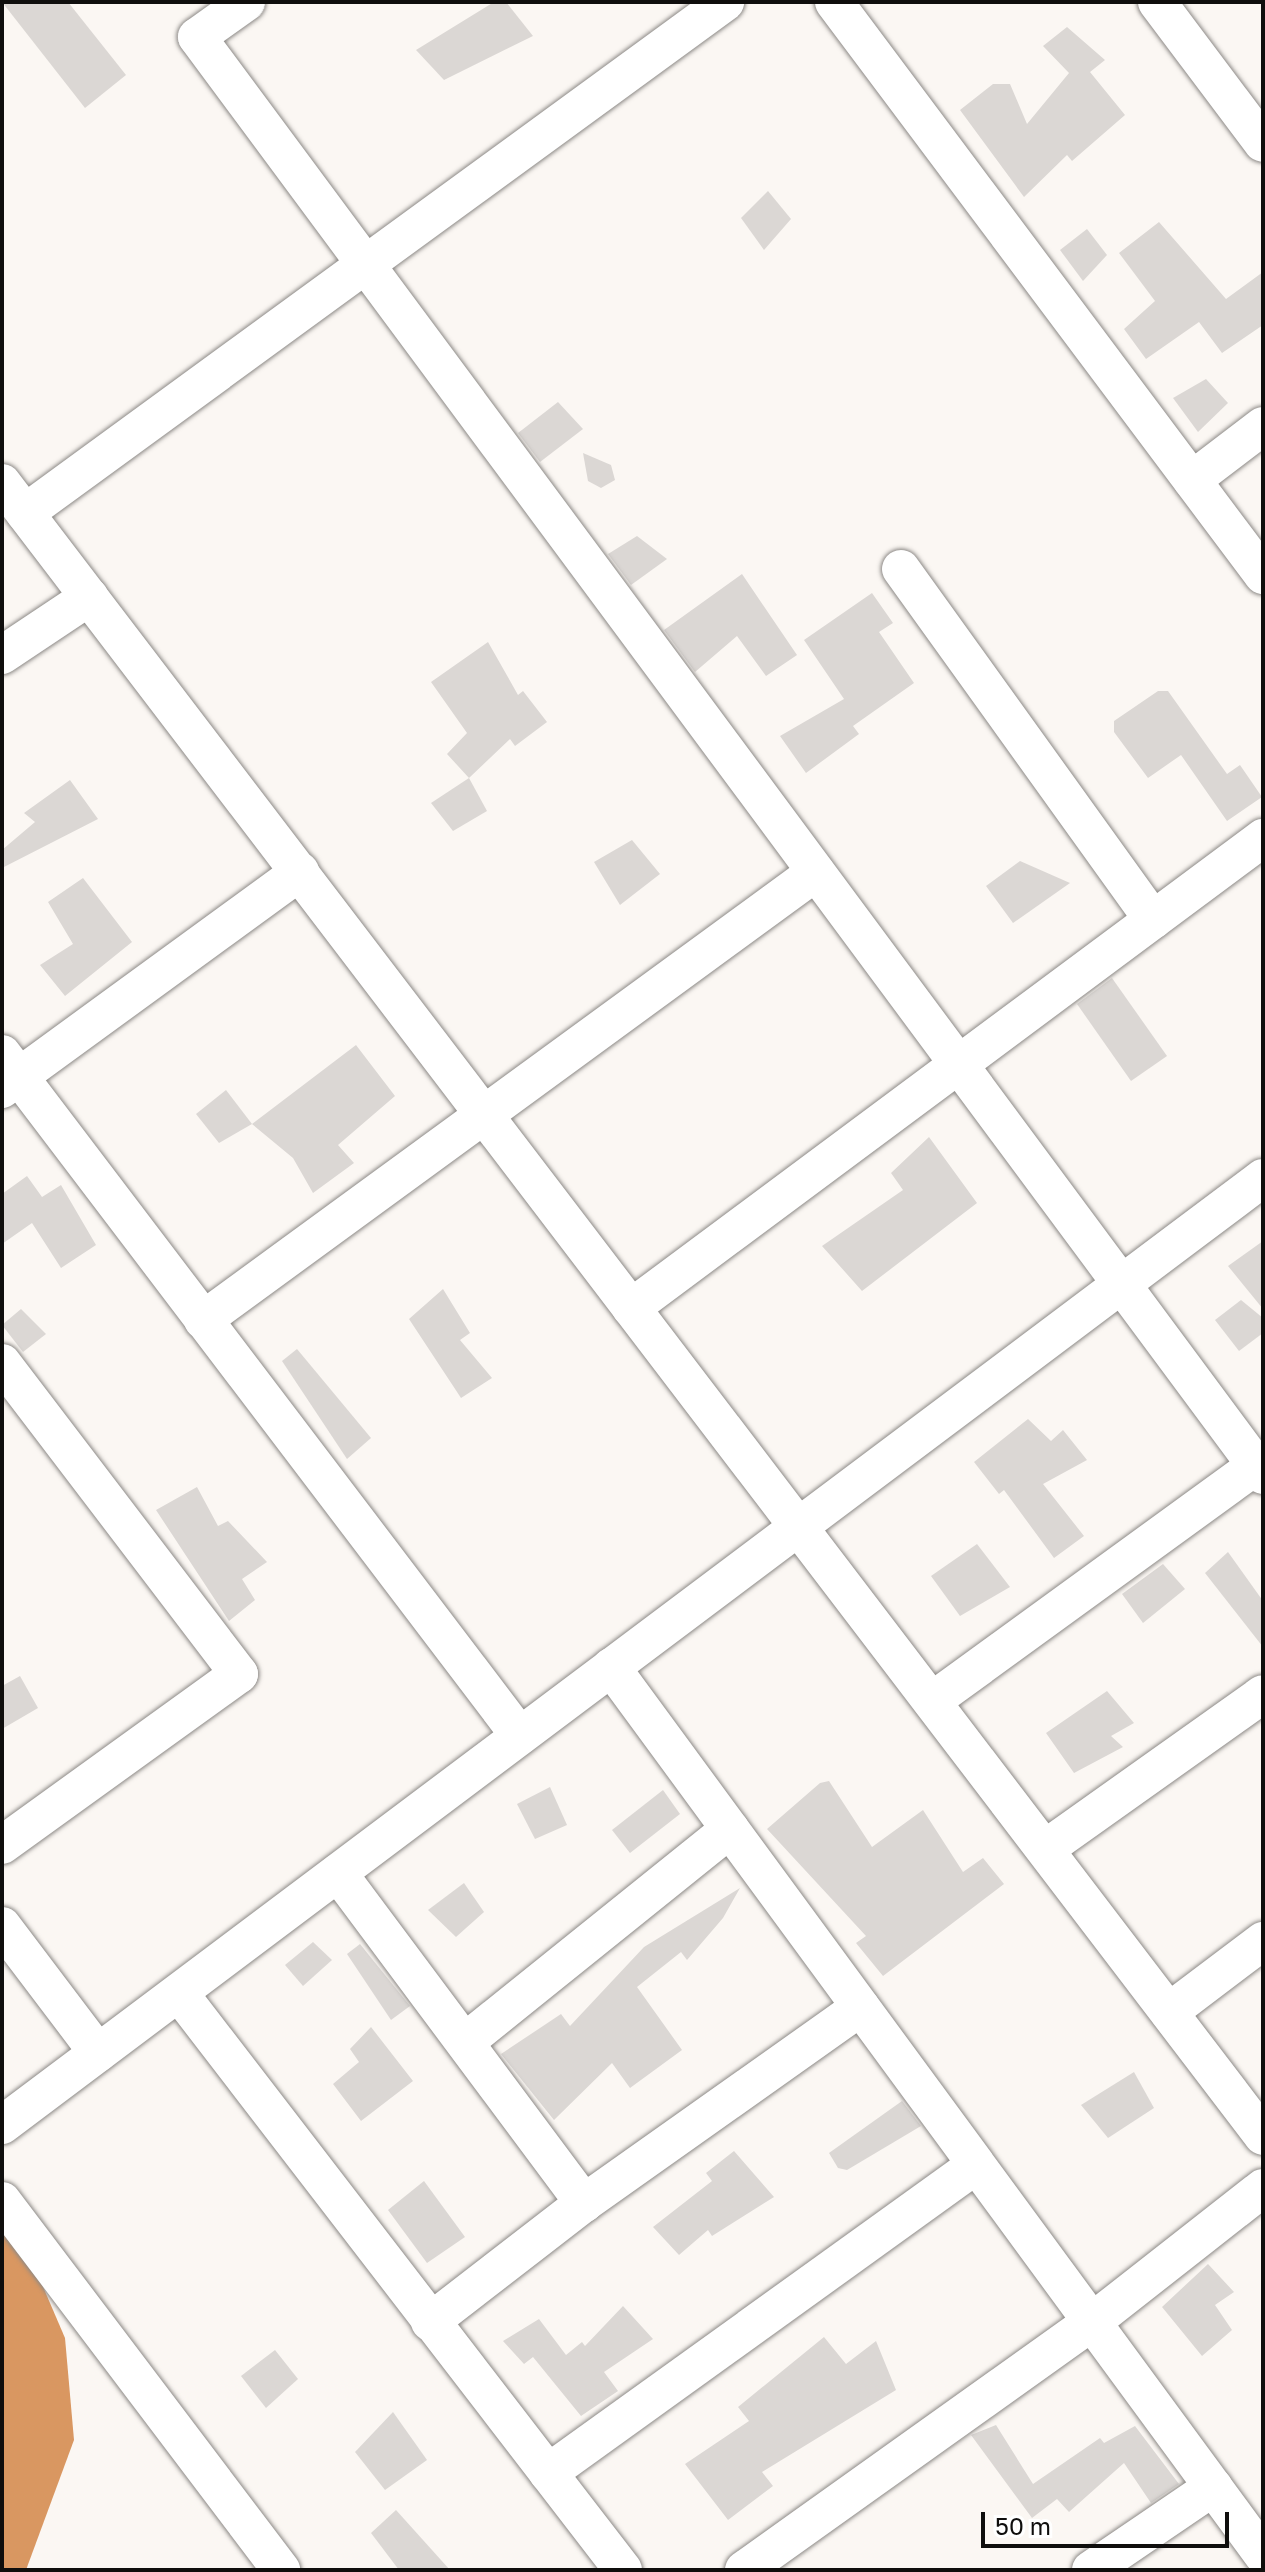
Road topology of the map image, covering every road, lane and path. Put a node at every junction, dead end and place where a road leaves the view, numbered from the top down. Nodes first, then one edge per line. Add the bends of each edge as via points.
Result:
1 (246, 2) edge
2 (725, 2) edge
3 (834, 2) edge
4 (1157, 2) edge
5 (1263, 143) edge
6 (365, 263) junction
7 (1263, 426) edge
8 (1192, 480) junction
9 (2, 483) edge
10 (25, 513) junction
11 (901, 569) dead end
12 (1263, 575) edge
13 (89, 597) junction
14 (2, 655) edge
15 (1263, 838) edge
16 (300, 872) junction
17 (816, 872) junction
18 (1153, 920) junction
19 (958, 1065) junction
20 (8, 1073) edge
21 (484, 1115) junction
22 (1263, 1178) edge
23 (1121, 1285) junction
24 (631, 1308) junction
25 (203, 1320) junction
26 (2, 1363) edge
27 (1260, 1471) edge
28 (799, 1527) junction
29 (611, 1667) junction
30 (1263, 1694) edge
31 (932, 1701) junction
32 (520, 1736) junction
33 (730, 1829) junction
34 (2, 1845) edge
35 (1045, 1849) junction
36 (338, 1873) junction
37 (2, 1926) edge
38 (1263, 1941) edge
39 (179, 1993) junction
40 (861, 2007) junction
41 (1169, 2012) junction
42 (465, 2042) junction
43 (98, 2053) junction
44 (2, 2125) edge
45 (1263, 2136) edge
46 (976, 2165) junction
47 (1263, 2188) edge
48 (2, 2201) edge
49 (584, 2203) junction
50 (430, 2322) junction
51 (1092, 2322) junction
52 (548, 2473) junction
53 (1213, 2487) junction
54 (1263, 2555) edge
55 (281, 2570) edge
56 (623, 2570) edge
57 (744, 2570) edge
58 (1091, 2570) edge

1 - 6 street via 197,37
2 - 6 street
3 - 8 street
4 - 5 street
6 - 10 street
6 - 17 street
7 - 8 street
8 - 12 street
9 - 10 street
10 - 13 street
11 - 18 street
13 - 14 street
13 - 16 street
15 - 18 street
16 - 20 street
16 - 21 street
17 - 19 street
17 - 21 street
18 - 19 street
19 - 23 street
19 - 24 street
20 - 25 street
21 - 24 street
21 - 25 street
22 - 23 street
23 - 27 street
23 - 28 street
24 - 28 street
25 - 32 street
26 - 34 street via 239,1674
27 - 31 street
28 - 29 street
28 - 31 street
29 - 32 street
29 - 33 street
30 - 35 street
31 - 35 street
32 - 36 street
33 - 40 street
33 - 42 street
35 - 41 street
36 - 39 street
36 - 42 street
37 - 43 street
38 - 41 street
39 - 43 street
39 - 50 street
40 - 46 street
40 - 49 street
41 - 45 street
42 - 49 street
43 - 44 street
46 - 51 street
46 - 52 street
47 - 51 street
48 - 55 street
49 - 50 street
50 - 52 street
51 - 53 street
51 - 57 street
52 - 56 street
53 - 54 street
53 - 58 street

